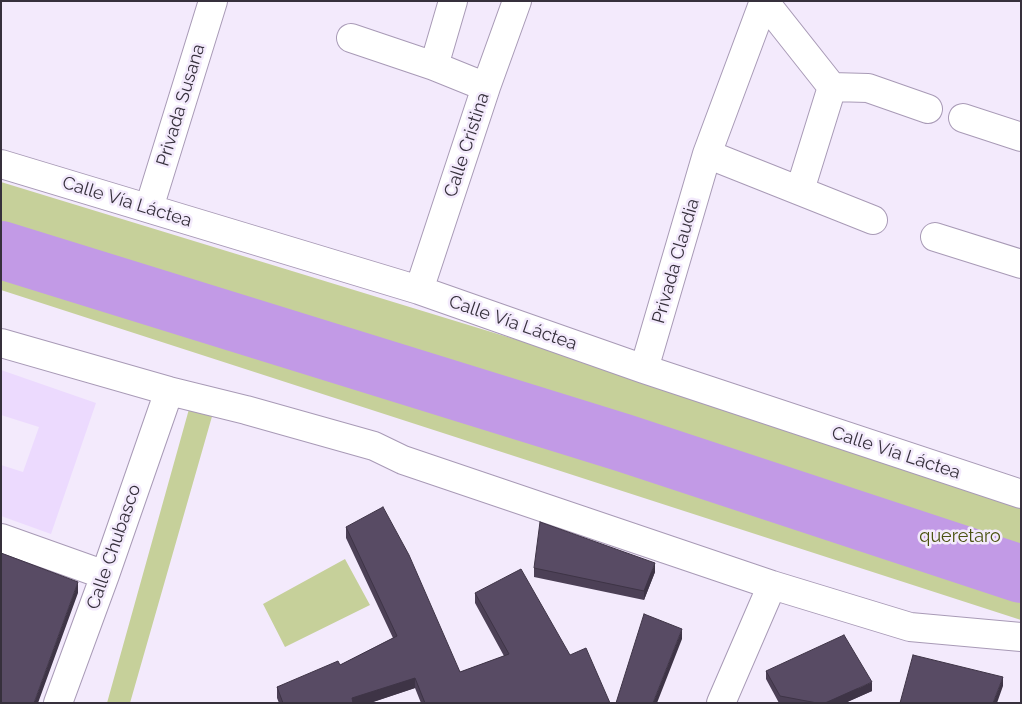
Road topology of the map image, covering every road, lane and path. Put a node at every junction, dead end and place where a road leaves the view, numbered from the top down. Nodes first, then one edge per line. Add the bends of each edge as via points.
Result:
1 (213, 1) edge
2 (453, 1) edge
3 (517, 1) edge
4 (764, 1) edge
5 (351, 38) dead end
6 (434, 66) junction
7 (486, 87) junction
8 (832, 87) junction
9 (928, 109) dead end
10 (963, 118) dead end
11 (1021, 137) edge
12 (707, 154) junction
13 (1, 164) edge
14 (800, 190) junction
15 (149, 208) junction
16 (873, 220) dead end
17 (935, 237) dead end
18 (1020, 263) edge
19 (419, 290) junction
20 (1, 343) edge
21 (644, 369) junction
22 (169, 391) junction
23 (1021, 494) edge
24 (1, 538) edge
25 (105, 575) junction
26 (772, 585) junction
27 (1021, 637) edge
28 (58, 703) edge
29 (721, 703) edge

1 - 15 street, Privada Susana
2 - 6 street
3 - 7 street, Calle Cristina
4 - 8 street, Privada Claudia
4 - 12 street, Privada Claudia
5 - 6 street
6 - 7 street
7 - 19 street, Calle Cristina
8 - 9 street via 868,88
8 - 14 street
10 - 11 street
12 - 14 street
12 - 21 street, Privada Claudia
13 - 15 street, Calle Vía Láctea
14 - 16 street
15 - 19 street, Calle Vía Láctea
17 - 18 street
19 - 21 street, Calle Vía Láctea
20 - 22 street
21 - 23 street, Calle Vía Láctea
22 - 25 street, Calle Chubasco
22 - 26 street via 374,446 403,460
24 - 25 street
25 - 28 street, Calle Chubasco
26 - 27 street via 910,627
26 - 29 street

